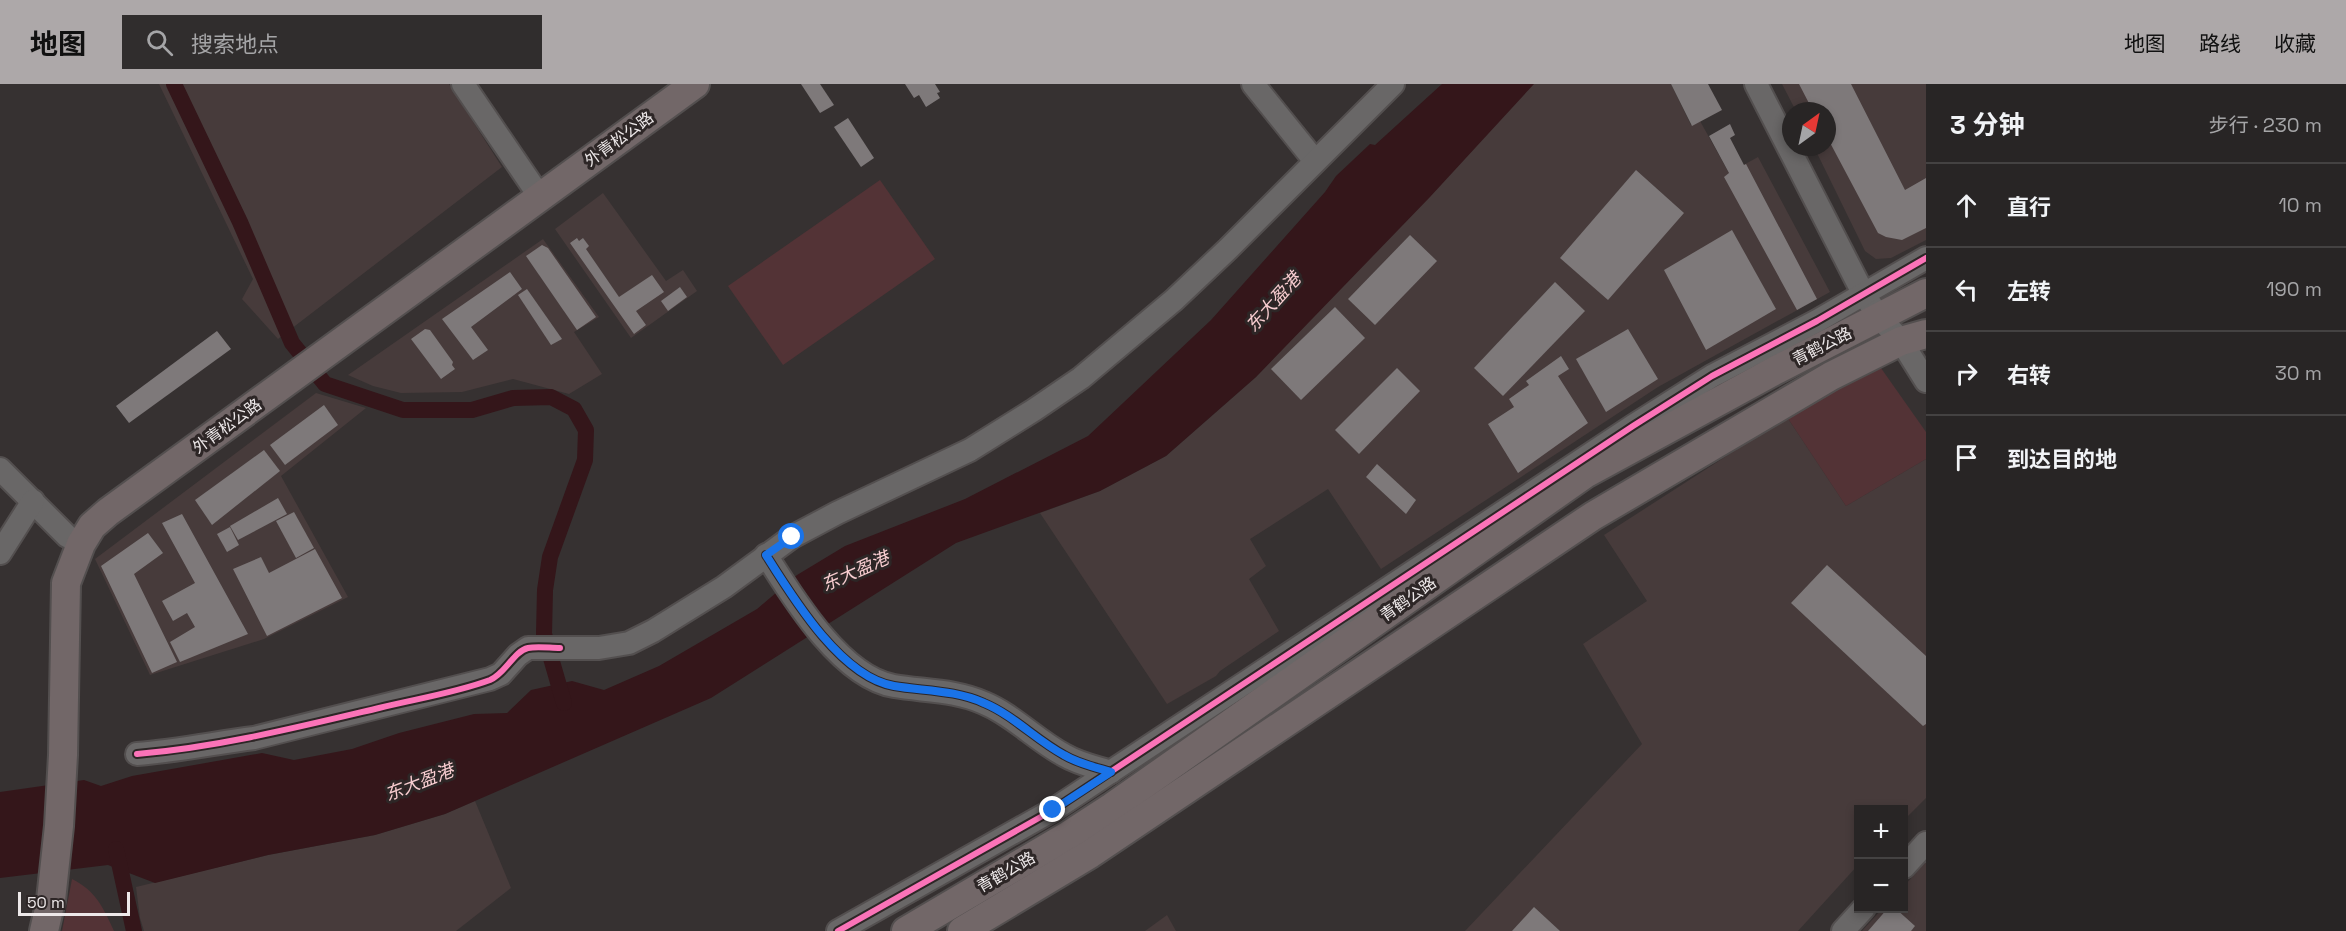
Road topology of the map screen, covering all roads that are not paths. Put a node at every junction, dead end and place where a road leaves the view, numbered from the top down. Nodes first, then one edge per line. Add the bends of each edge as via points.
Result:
1 (463, 84) edge
2 (669, 84) edge
3 (695, 84) edge
4 (1253, 84) edge
5 (1394, 84) edge
6 (1756, 84) edge
7 (1315, 161) junction
8 (535, 192) junction
9 (1926, 258) edge
10 (1863, 293) junction
11 (1926, 293) edge
12 (1879, 317) junction
13 (1913, 338) edge
14 (1926, 381) edge
15 (4, 480) edge
16 (33, 501) junction
17 (74, 540) junction
18 (0, 553) edge
19 (766, 555) junction
20 (137, 754) dead end
21 (1104, 777) junction
22 (1123, 815) junction
23 (1926, 843) edge
24 (1908, 863) edge
25 (43, 899) junction
26 (1860, 913) edge
27 (27, 931) edge
28 (44, 931) edge
29 (838, 931) edge
30 (906, 931) edge
31 (962, 931) edge
32 (1843, 931) edge

1 - 8 street
2 - 8 main road, 外青松公路
3 - 8 main road, 外青松公路
4 - 7 street
5 - 7 street
6 - 10 street
7 - 19 street via 1174,300 1081,378 970,450 837,513
8 - 17 main road, 外青松公路 via 305,360 100,500 82,516
9 - 10 street
10 - 12 street
10 - 21 street via 1713,376 1643,420
11 - 12 main road, 青鹤公路
12 - 13 street
12 - 22 main road, 青鹤公路 via 1585,474
13 - 14 street
13 - 22 main road, 青鹤公路 via 1832,376 1593,516
15 - 16 street
16 - 17 street
16 - 18 street
17 - 25 main road, 外青松公路 via 58,558 52,582 59,826
19 - 20 street via 685,613 629,643 599,648 528,648 490,680 254,738
19 - 21 street via 826,639 874,680 983,702
21 - 29 street via 1053,810
22 - 30 main road, 青鹤公路 via 1069,835
22 - 31 main road, 青鹤公路 via 1090,854
23 - 24 street
25 - 27 main road, 外青松公路
25 - 28 main road, 外青松公路
26 - 32 street

